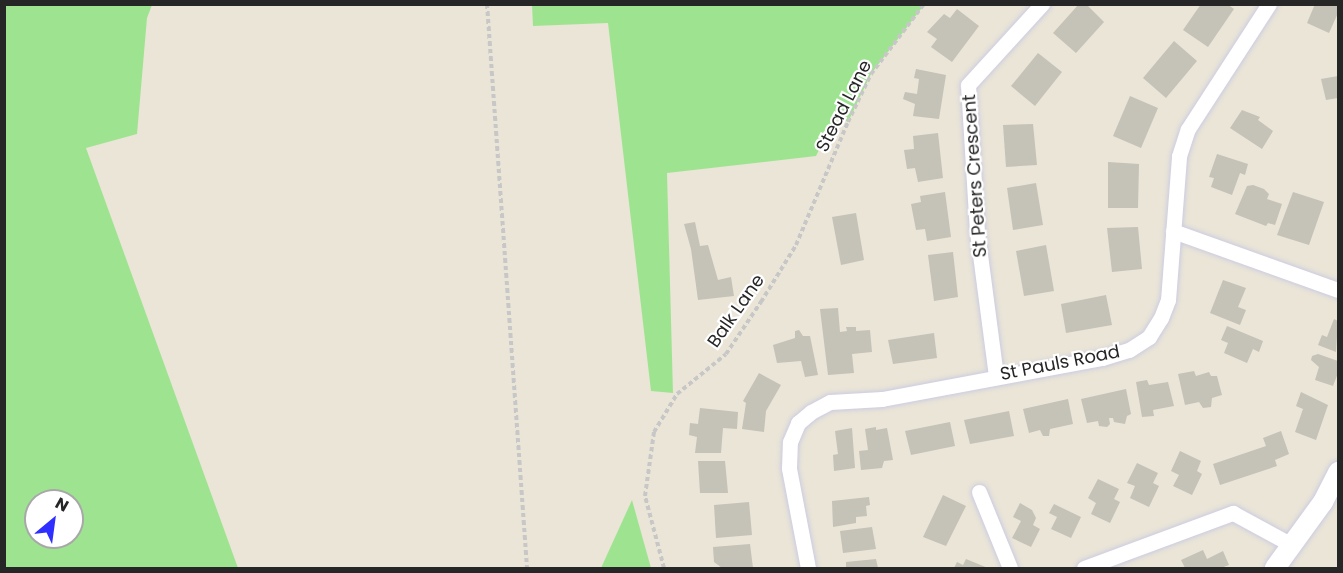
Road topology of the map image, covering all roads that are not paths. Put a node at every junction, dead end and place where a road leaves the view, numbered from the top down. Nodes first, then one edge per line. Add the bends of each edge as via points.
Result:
1 (1042, 4) edge
2 (1269, 4) edge
3 (1173, 231) junction
4 (1338, 290) edge
5 (996, 376) junction
6 (1338, 472) edge
7 (979, 492) dead end
8 (1292, 545) junction
9 (808, 568) edge
10 (1010, 568) edge
11 (1084, 568) edge
12 (1275, 568) edge

1 - 5 street, St Peters Crescent via 968,85 977,232
2 - 3 street, St Pauls Road via 1188,129 1179,156
3 - 4 street
3 - 5 street, St Pauls Road via 1168,300 1149,337 1129,350 1102,358
5 - 9 street, St Pauls Road via 882,399 830,402 798,423 790,442 789,468
6 - 8 street via 1323,502
7 - 10 street
8 - 11 street via 1233,513
8 - 12 street

